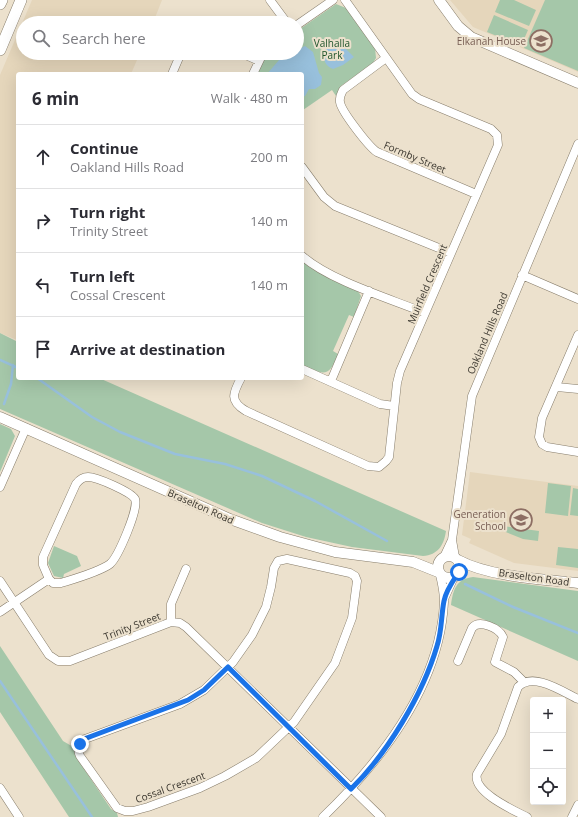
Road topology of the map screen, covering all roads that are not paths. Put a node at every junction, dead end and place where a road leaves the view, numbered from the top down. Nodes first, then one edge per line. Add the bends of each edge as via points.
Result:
1 (2, 0) edge
2 (21, 0) edge
3 (270, 0) edge
4 (333, 0) edge
5 (345, 0) edge
6 (439, 0) edge
7 (0, 4) edge
8 (282, 16) edge
9 (304, 20) edge
10 (0, 50) edge
11 (386, 58) junction
12 (178, 60) edge
13 (259, 61) edge
14 (173, 72) edge
15 (254, 72) edge
16 (578, 83) edge
17 (578, 144) edge
18 (304, 170) edge
19 (476, 194) junction
20 (451, 253) junction
21 (304, 258) edge
22 (522, 275) junction
23 (369, 291) junction
24 (578, 299) edge
25 (425, 313) junction
26 (578, 335) edge
27 (304, 370) edge
28 (240, 380) edge
29 (331, 381) junction
30 (557, 386) junction
31 (578, 389) edge
32 (394, 406) junction
33 (0, 416) edge
34 (26, 428) junction
35 (578, 452) edge
36 (0, 488) edge
37 (452, 540) junction
38 (443, 558) junction
39 (457, 559) junction
40 (413, 562) junction
41 (186, 569) dead end
42 (489, 572) junction
43 (439, 573) junction
44 (456, 576) junction
45 (49, 579) junction
46 (0, 581) edge
47 (578, 583) edge
48 (444, 600) junction
49 (14, 602) junction
50 (0, 612) edge
51 (171, 622) junction
52 (458, 661) dead end
53 (228, 667) junction
54 (524, 682) junction
55 (578, 699) edge
56 (288, 726) junction
57 (0, 788) edge
58 (351, 789) junction
59 (578, 804) edge
60 (19, 817) edge
61 (323, 817) edge
62 (381, 817) edge
63 (527, 817) edge
64 (572, 817) edge

1 - 7 main road
2 - 10 main road
3 - 8 street
4 - 9 street
5 - 11 street, Muirfield Crescent
6 - 16 street via 461,30 471,37
11 - 19 street, Muirfield Crescent via 412,94 497,134 498,145
11 - 19 street, Formby Street via 343,90 340,98 342,107 377,152
12 - 14 street
13 - 15 street
17 - 22 street, Oakland Hills Road
18 - 20 street via 334,206
19 - 20 street, Muirfield Crescent
20 - 25 street, Muirfield Crescent
21 - 23 street via 318,268
22 - 24 street
22 - 37 street, Oakland Hills Road via 472,396
23 - 25 street
23 - 29 street
25 - 32 street, Muirfield Crescent via 400,372
26 - 30 street
27 - 29 street
28 - 32 street, Muirfield Crescent via 233,394 238,406 376,468 383,465 389,457
29 - 32 street via 380,404
30 - 31 street
30 - 35 street via 542,418 540,441 547,447
33 - 34 street, Braselton Road
34 - 36 street
34 - 40 street, Braselton Road via 230,519 280,537 335,552
37 - 38 street, Oakland Hills Road
37 - 39 street, Oakland Hills Road
38 - 39 street via 451,556
38 - 40 street, Braselton Road
38 - 43 street via 437,566
39 - 42 street, Braselton Road via 470,567
39 - 44 street via 460,567
40 - 43 street, Braselton Road
41 - 51 street via 171,604
42 - 44 street, Braselton Road
42 - 47 street, Braselton Road
43 - 44 street via 445,578
43 - 48 street
44 - 48 street
45 - 45 street via 53,583 61,583 110,564 134,513 136,504 131,495 94,478 86,477 77,482 43,557 43,565
45 - 49 street
46 - 49 street, Trinity Street
48 - 58 street via 437,647 416,699 368,771
49 - 50 street
49 - 51 street, Trinity Street via 49,655 62,662
51 - 53 street, Trinity Street via 186,626
52 - 54 street via 472,628 481,623 503,637 495,662 519,676
53 - 56 street, Trinity Street
53 - 56 street, Cossal Crescent via 261,620 278,561 287,559 355,576 358,584 352,618 335,663
53 - 56 street, Cossal Crescent via 204,690 188,700 84,739 80,744 80,756 117,808 125,812 148,807 200,788 256,758
54 - 55 street via 538,681
54 - 63 street via 518,687 501,734 476,777 481,789 498,802
56 - 58 street, Trinity Street
57 - 60 street
58 - 61 street
58 - 62 street, Trinity Street
59 - 64 street

